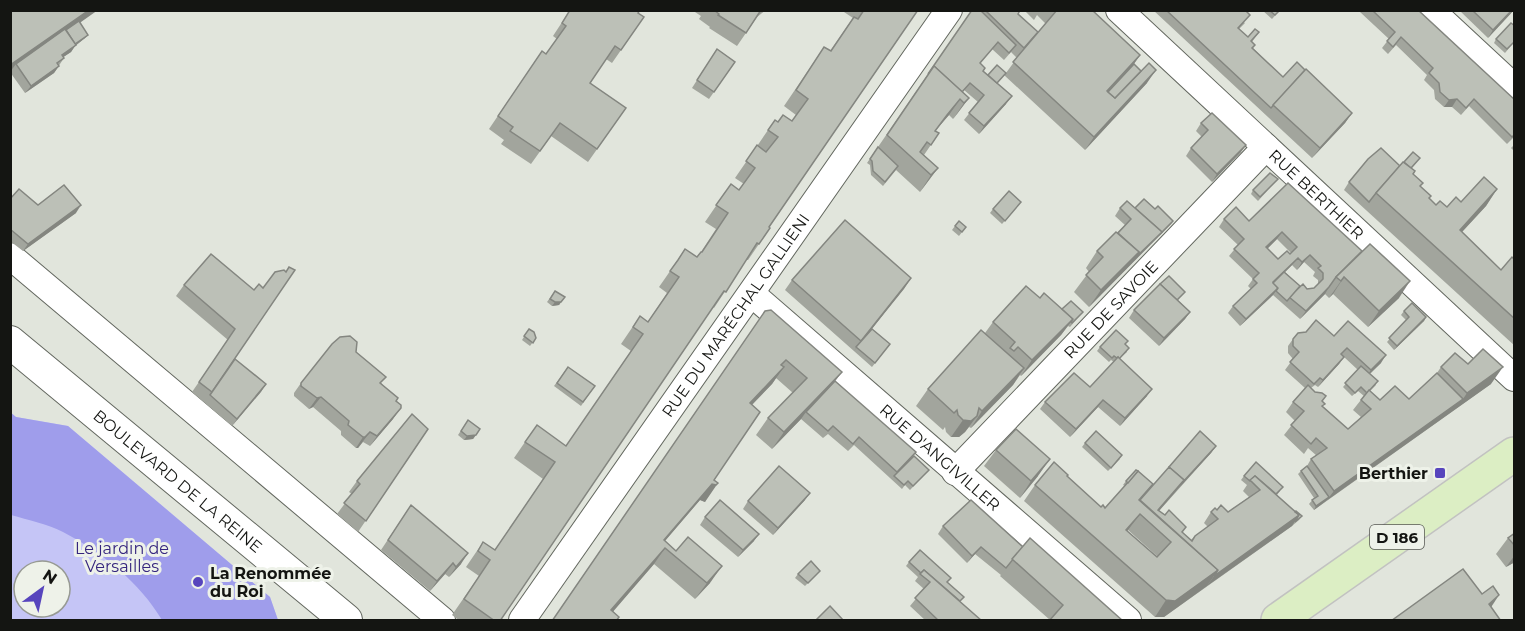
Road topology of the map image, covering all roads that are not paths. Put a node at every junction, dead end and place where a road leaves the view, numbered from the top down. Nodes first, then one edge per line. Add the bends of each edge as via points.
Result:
1 (949, 10) edge
2 (1119, 10) edge
3 (1431, 10) edge
4 (1515, 87) edge
5 (1266, 147) junction
6 (10, 256) edge
7 (752, 294) junction
8 (10, 342) edge
9 (1515, 378) edge
10 (1515, 454) edge
11 (955, 472) junction
12 (346, 621) edge
13 (442, 621) edge
14 (522, 621) edge
15 (1128, 621) edge
16 (1278, 621) edge

1 - 7 street, RUE DU MARÉCHAL GALLIENI
2 - 5 street, RUE BERTHIER
3 - 4 street
5 - 9 street, RUE BERTHIER
5 - 11 street, RUE DE SAVOIE
6 - 13 street
7 - 11 street, RUE D'ANGIVILLER
7 - 14 street, RUE DU MARÉCHAL GALLIENI
8 - 12 street, BOULEVARD DE LA REINE
10 - 16 main road, D 186
11 - 15 street, RUE D'ANGIVILLER

